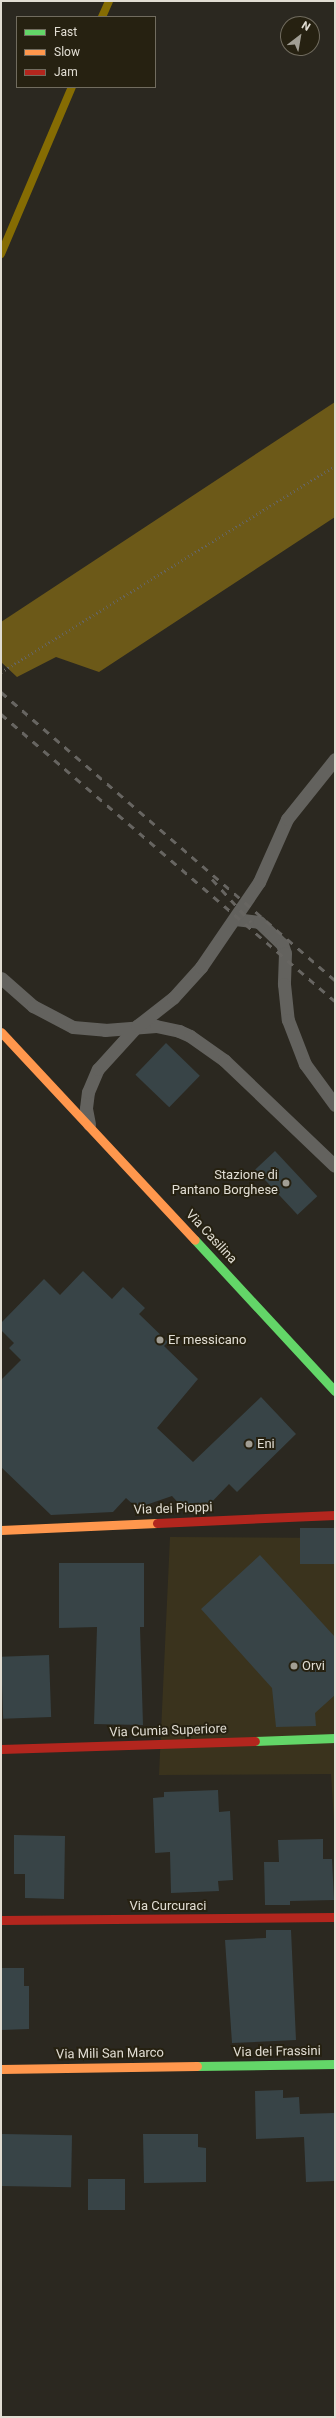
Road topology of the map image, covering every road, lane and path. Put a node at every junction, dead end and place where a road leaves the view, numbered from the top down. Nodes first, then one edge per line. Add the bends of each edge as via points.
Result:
1 (335, 466) edge
2 (1, 672) edge
3 (335, 759) edge
4 (235, 919) junction
5 (1, 978) edge
6 (137, 1026) junction
7 (1, 1032) edge
8 (335, 1105) edge
9 (89, 1126) junction
10 (335, 1166) edge
11 (335, 1391) edge
12 (335, 1515) edge
13 (1, 1530) edge
14 (335, 1738) edge
15 (1, 1749) edge
16 (335, 1917) edge
17 (1, 1920) edge
18 (335, 2064) edge
19 (220, 2066) joint
20 (1, 2069) edge

1 - 2 path
3 - 4 lane via 287,819 259,882
4 - 6 lane via 190,980 173,998
4 - 8 lane via 259,922 282,944 285,953 284,984 288,1020 305,1064
5 - 6 lane via 33,1006 63,1024 83,1029 105,1030
6 - 9 lane via 107,1058 93,1078 86,1108
6 - 10 lane via 156,1026 179,1031 201,1043 224,1060
7 - 9 street, Via Casilina
9 - 11 street, Via Casilina
12 - 13 street, Via dei Pioppi
14 - 15 street, Via Cumia Superiore
16 - 17 street, Via Curcuraci
18 - 19 street, Via dei Frassini
19 - 20 street, Via Mili San Marco

